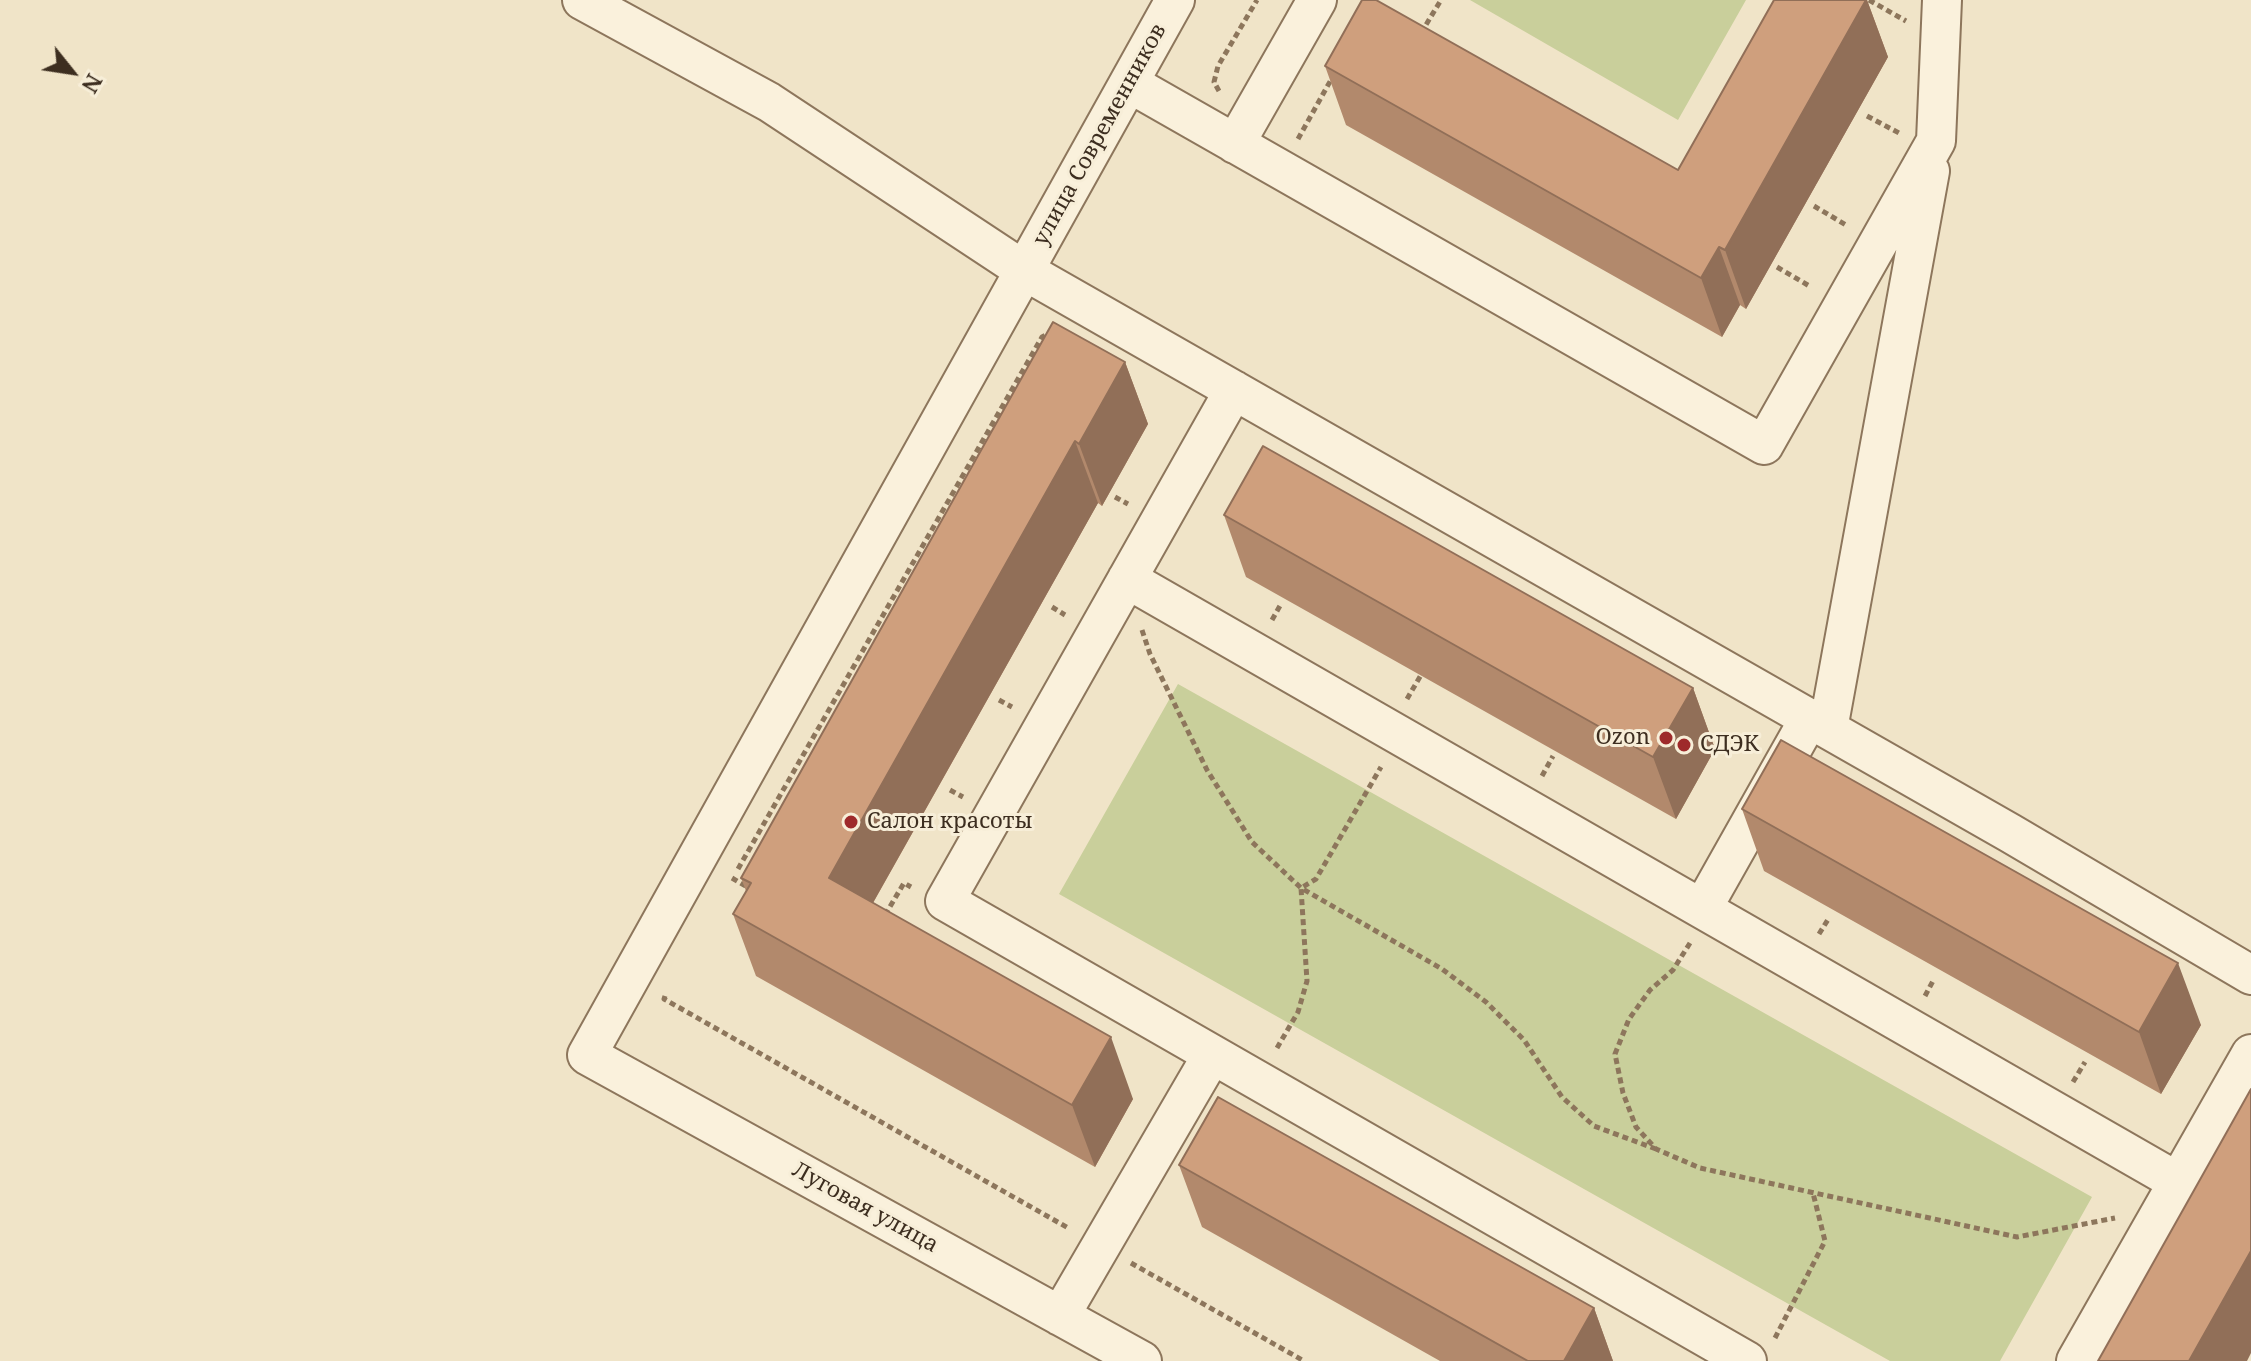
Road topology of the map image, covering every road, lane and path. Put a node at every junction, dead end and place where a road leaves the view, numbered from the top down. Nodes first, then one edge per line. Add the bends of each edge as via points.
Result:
1 (582, 0) edge
2 (1175, 0) edge
3 (1257, 0) edge
4 (1317, 0) edge
5 (1441, 0) edge
6 (1869, 0) edge
7 (1942, 0) edge
8 (1915, 31) dead end
9 (1418, 37) edge
10 (1333, 76) edge
11 (1129, 83) junction
12 (1867, 116) dead end
13 (1244, 129) junction
14 (1921, 139) junction
15 (1297, 141) junction
16 (1310, 149) dead end
17 (1814, 206) dead end
18 (1854, 229) dead end
19 (1777, 267) dead end
20 (1025, 271) junction
21 (1819, 291) dead end
22 (1059, 328) edge
23 (1234, 390) junction
24 (1004, 403) junction
25 (1017, 410) edge
26 (1127, 579) junction
27 (1421, 675) edge
28 (1819, 724) junction
29 (1399, 735) junction
30 (1553, 756) edge
31 (1538, 783) dead end
32 (732, 878) junction
33 (1301, 888) junction
34 (917, 890) dead end
35 (725, 892) dead end
36 (761, 894) edge
37 (1705, 910) junction
38 (880, 923) edge
39 (2251, 975) edge
40 (671, 986) dead end
41 (2251, 1054) edge
42 (587, 1055) joint
43 (1212, 1055) junction
44 (2085, 1062) edge
45 (1259, 1081) junction
46 (2069, 1088) dead end
47 (1656, 1149) junction
48 (2178, 1182) junction
49 (1813, 1192) junction
50 (2154, 1224) junction
51 (1100, 1246) junction
52 (1060, 1316) junction
53 (1708, 1352) edge
54 (1758, 1355) edge
55 (1142, 1361) edge
56 (1304, 1361) edge
57 (2076, 1361) edge

1 - 20 street via 769,102
2 - 11 street, улица Современников
3 - 13 path via 1214,82
4 - 13 street
5 - 9 path
6 - 8 path
7 - 14 street
10 - 15 path
11 - 13 street
11 - 20 street, улица Современников
12 - 14 path
13 - 14 street via 1764,445
13 - 15 path
14 - 28 street
15 - 16 path
17 - 18 path
19 - 21 path
20 - 23 street
20 - 42 street, улица Современников
22 - 24 path via 1042,337
23 - 26 street
23 - 28 street
24 - 25 path
24 - 32 path
26 - 29 street
26 - 33 path via 1150,654 1207,770 1252,842
26 - 43 street via 945,901
27 - 29 path via 1403,706 1411,711
28 - 37 street
28 - 39 street
29 - 33 path via 1316,879
29 - 37 street
30 - 31 path
32 - 35 path
32 - 36 path
33 - 45 path via 1307,981 1298,1012
33 - 47 path via 1442,969 1524,1040 1562,1097 1594,1126
34 - 38 path via 904,883
37 - 47 path via 1673,970 1629,1019 1615,1054 1636,1127
37 - 48 street
40 - 51 path via 664,999
41 - 48 street
42 - 52 street, Луговая улица
43 - 45 street
43 - 51 street
44 - 46 path
45 - 53 street
47 - 49 path via 1700,1168
48 - 50 street
49 - 50 path via 2017,1237 2116,1218
49 - 54 path via 1825,1241
50 - 57 street
51 - 52 street
51 - 56 path
52 - 55 street, Луговая улица
53 - 54 street

